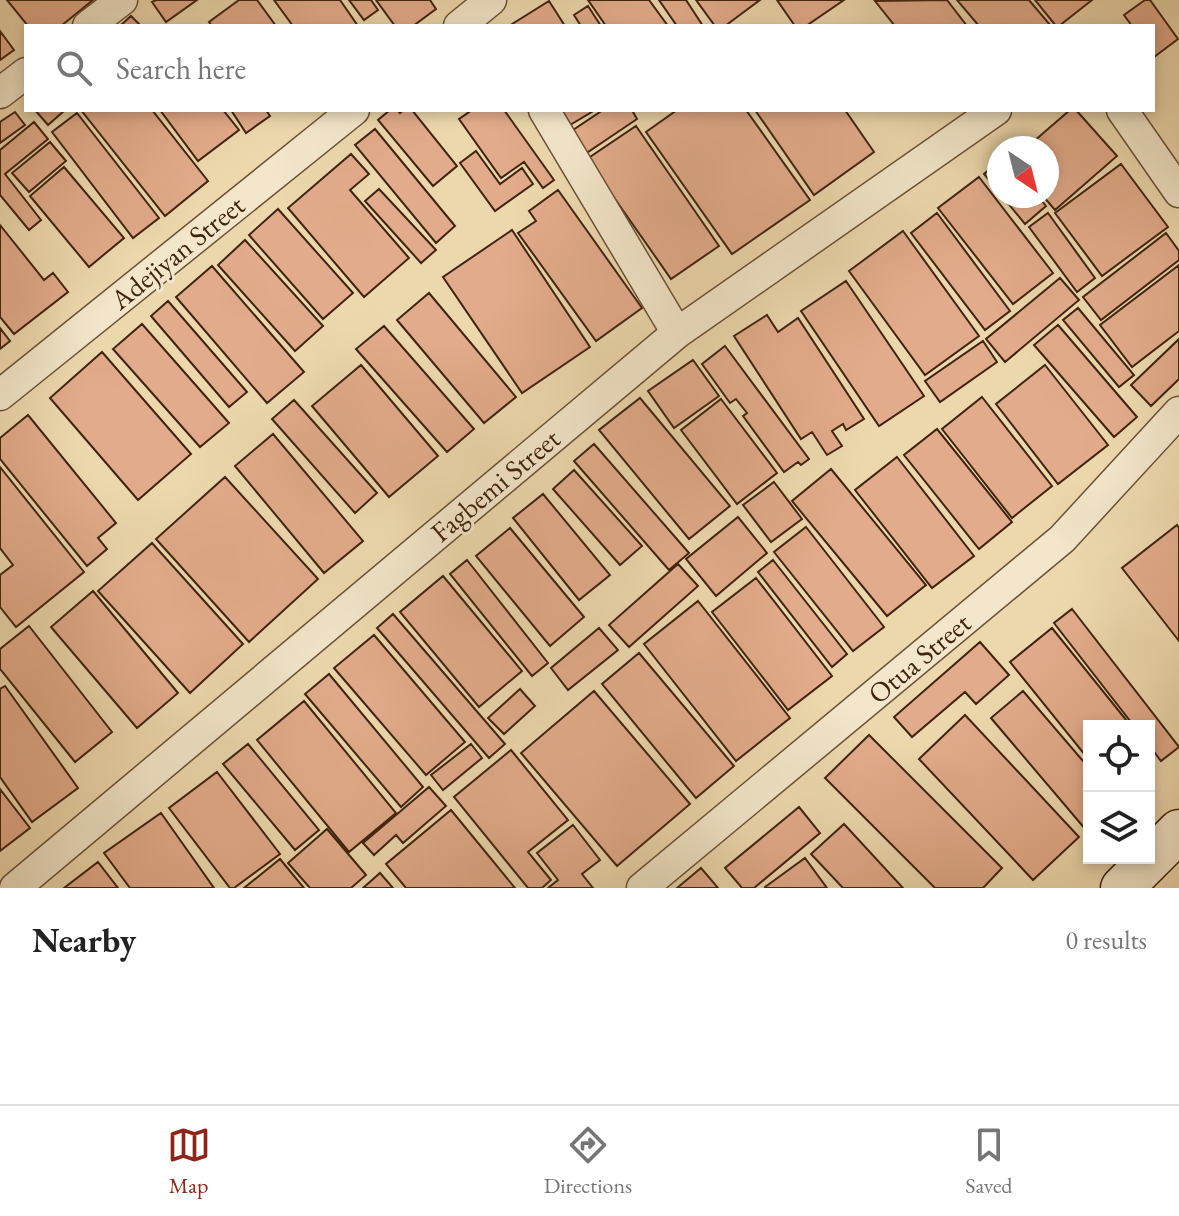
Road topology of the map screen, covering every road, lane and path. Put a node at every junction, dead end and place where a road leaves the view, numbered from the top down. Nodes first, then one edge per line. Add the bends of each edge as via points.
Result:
1 (122, 0) edge
2 (486, 8) edge
3 (91, 24) edge
4 (462, 24) edge
5 (24, 75) edge
6 (0, 93) edge
7 (352, 112) edge
8 (545, 112) edge
9 (993, 112) edge
10 (1123, 112) edge
11 (1179, 192) edge
12 (677, 333) junction
13 (0, 395) edge
14 (1179, 412) edge
15 (1179, 831) edge
16 (1179, 863) edge
17 (15, 888) edge
18 (642, 888) edge
19 (1122, 888) edge
20 (1153, 888) edge

1 - 3 street
2 - 4 street
5 - 6 street
7 - 13 street, Adejiyan Street
8 - 12 street
9 - 12 street, Fagbemi Street
10 - 11 street
12 - 17 street, Fagbemi Street
14 - 18 street, Otua Street via 1062,539
15 - 19 main road
16 - 20 main road

